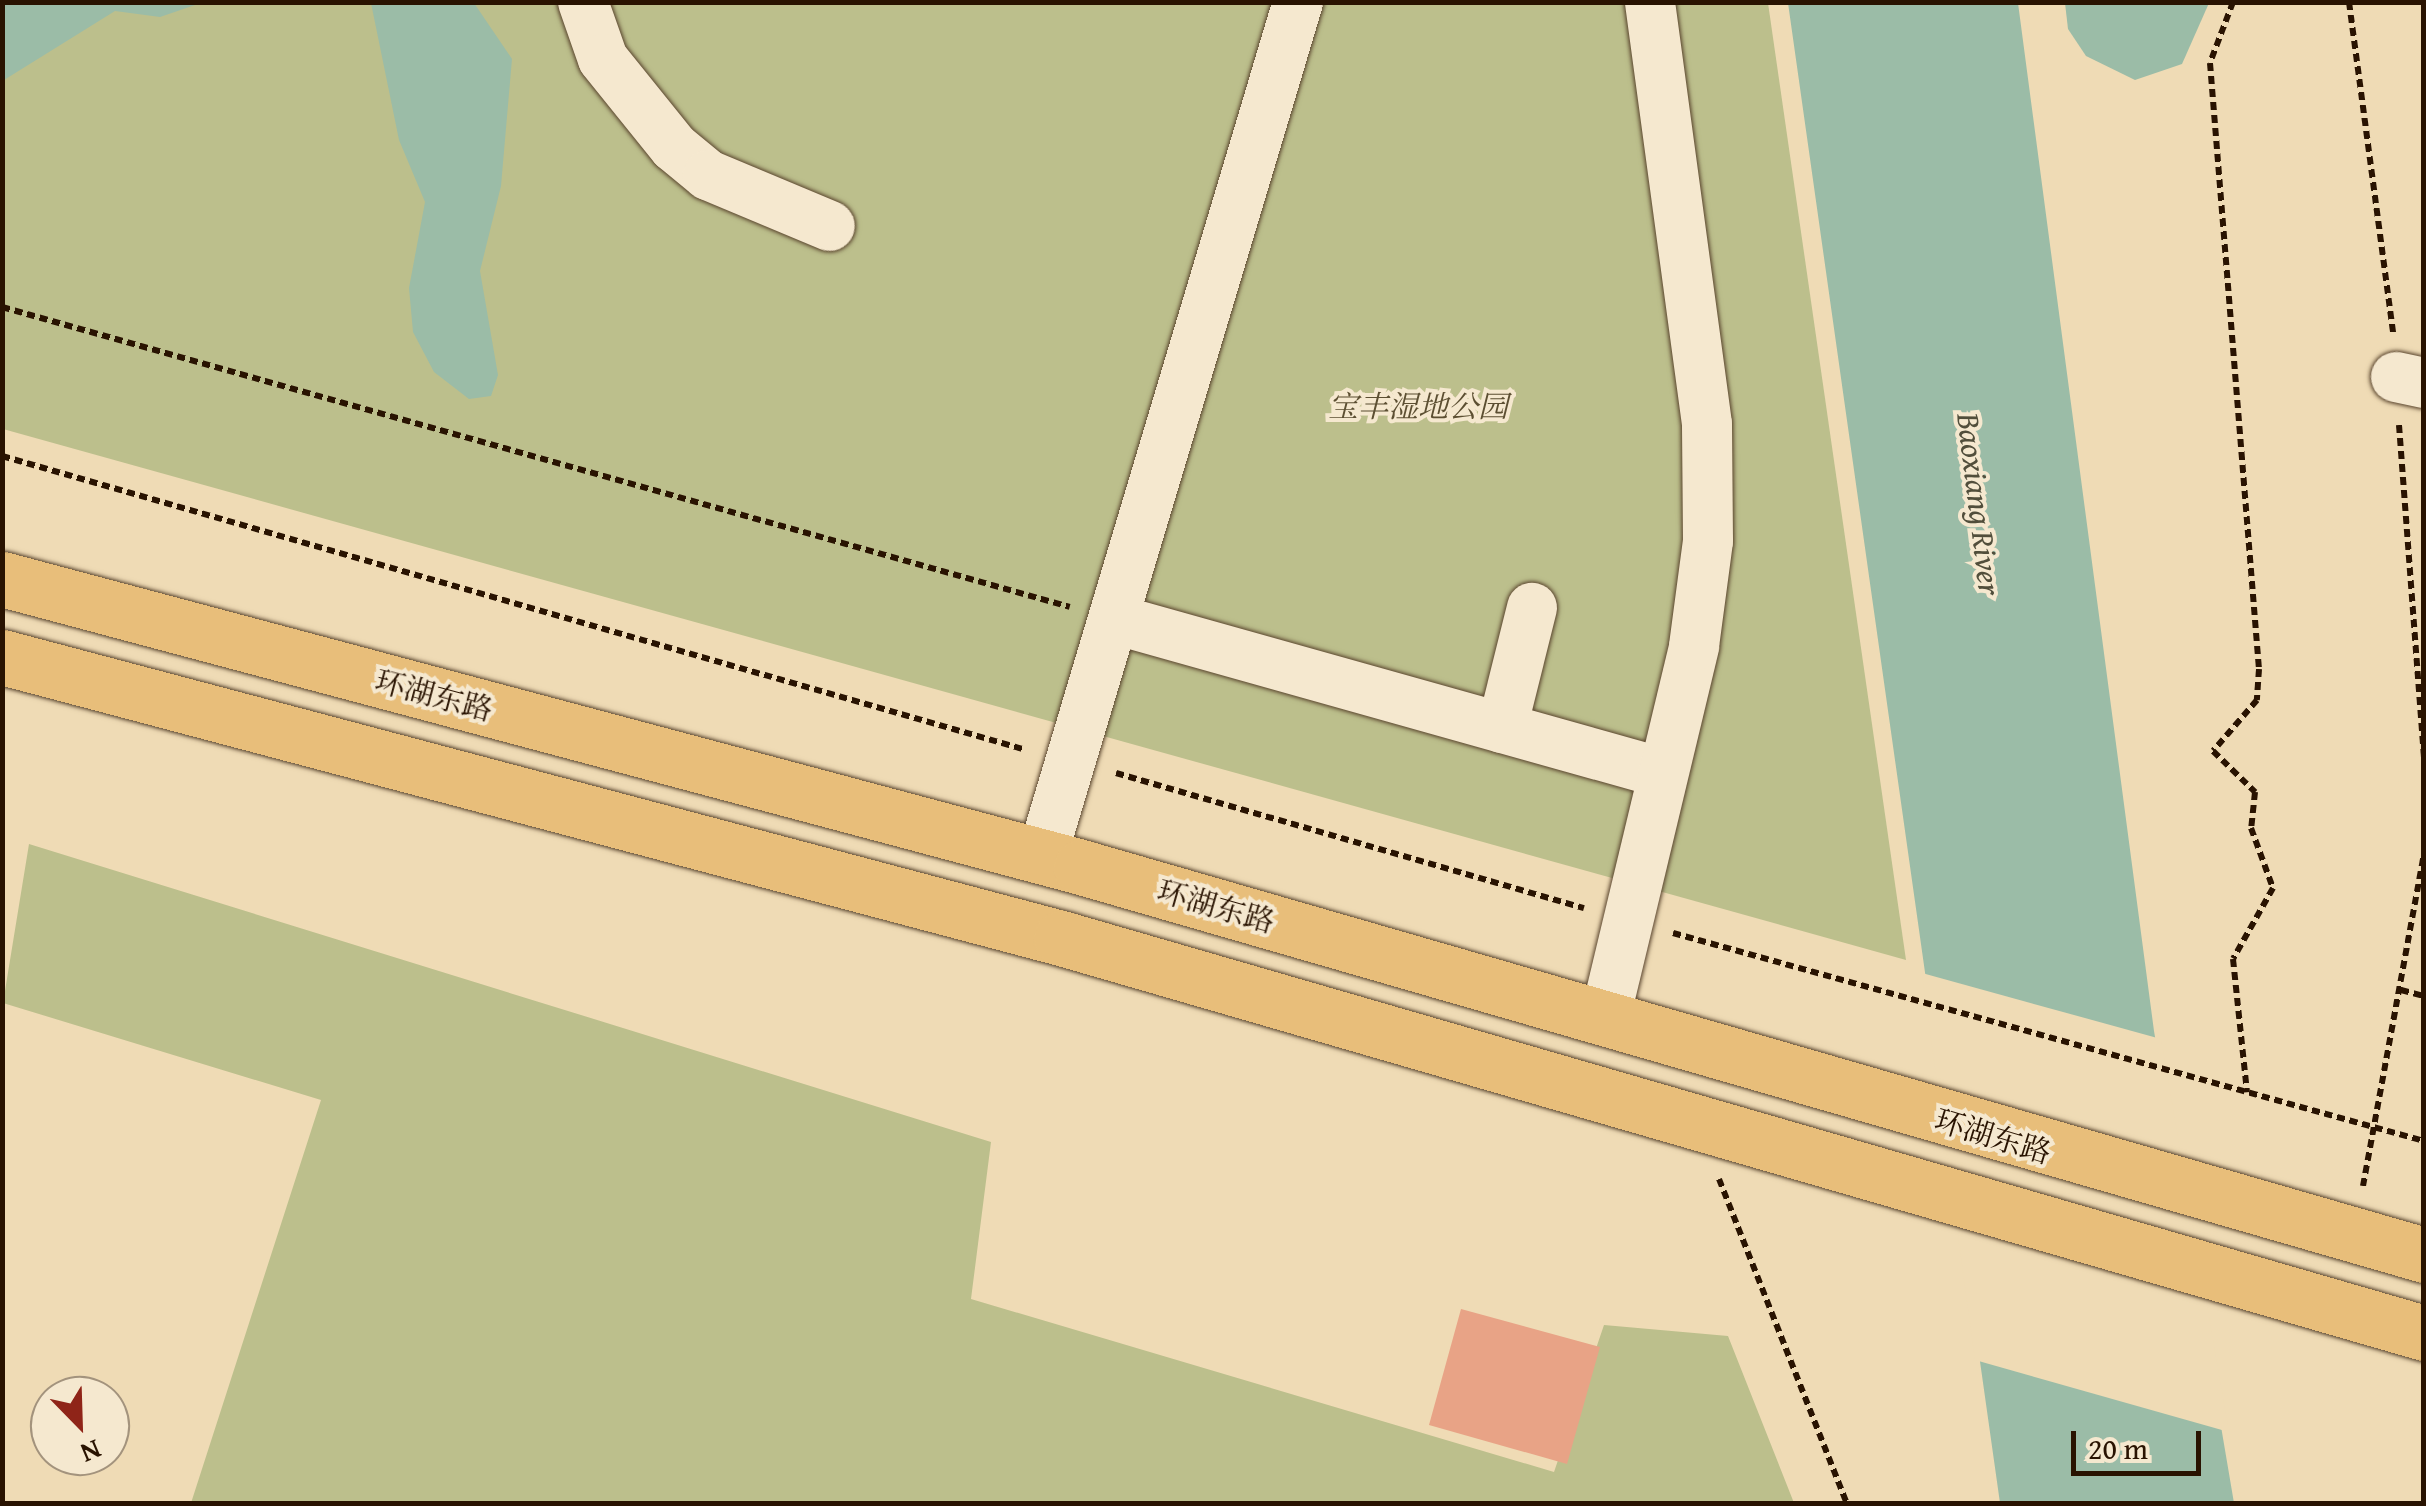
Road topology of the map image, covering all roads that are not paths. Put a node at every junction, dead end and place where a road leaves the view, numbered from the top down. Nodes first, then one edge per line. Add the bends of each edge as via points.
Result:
1 (583, 2) edge
2 (1298, 2) edge
3 (1650, 2) edge
4 (830, 226) dead end
5 (2, 578) edge
6 (1532, 608) dead end
7 (1114, 619) junction
8 (2, 657) edge
9 (1502, 728) junction
10 (1664, 773) junction
11 (1042, 856) junction
12 (1605, 1018) junction
13 (2424, 1255) edge
14 (2424, 1333) edge

1 - 4 street via 603,59 674,147 708,175
2 - 7 street
3 - 10 street via 1707,424 1708,541
5 - 11 main road, 环湖东路
6 - 9 street
7 - 9 street
7 - 11 street
8 - 14 main road via 1061,938
9 - 10 street
10 - 12 street
11 - 12 main road, 环湖东路
12 - 13 main road, 环湖东路

